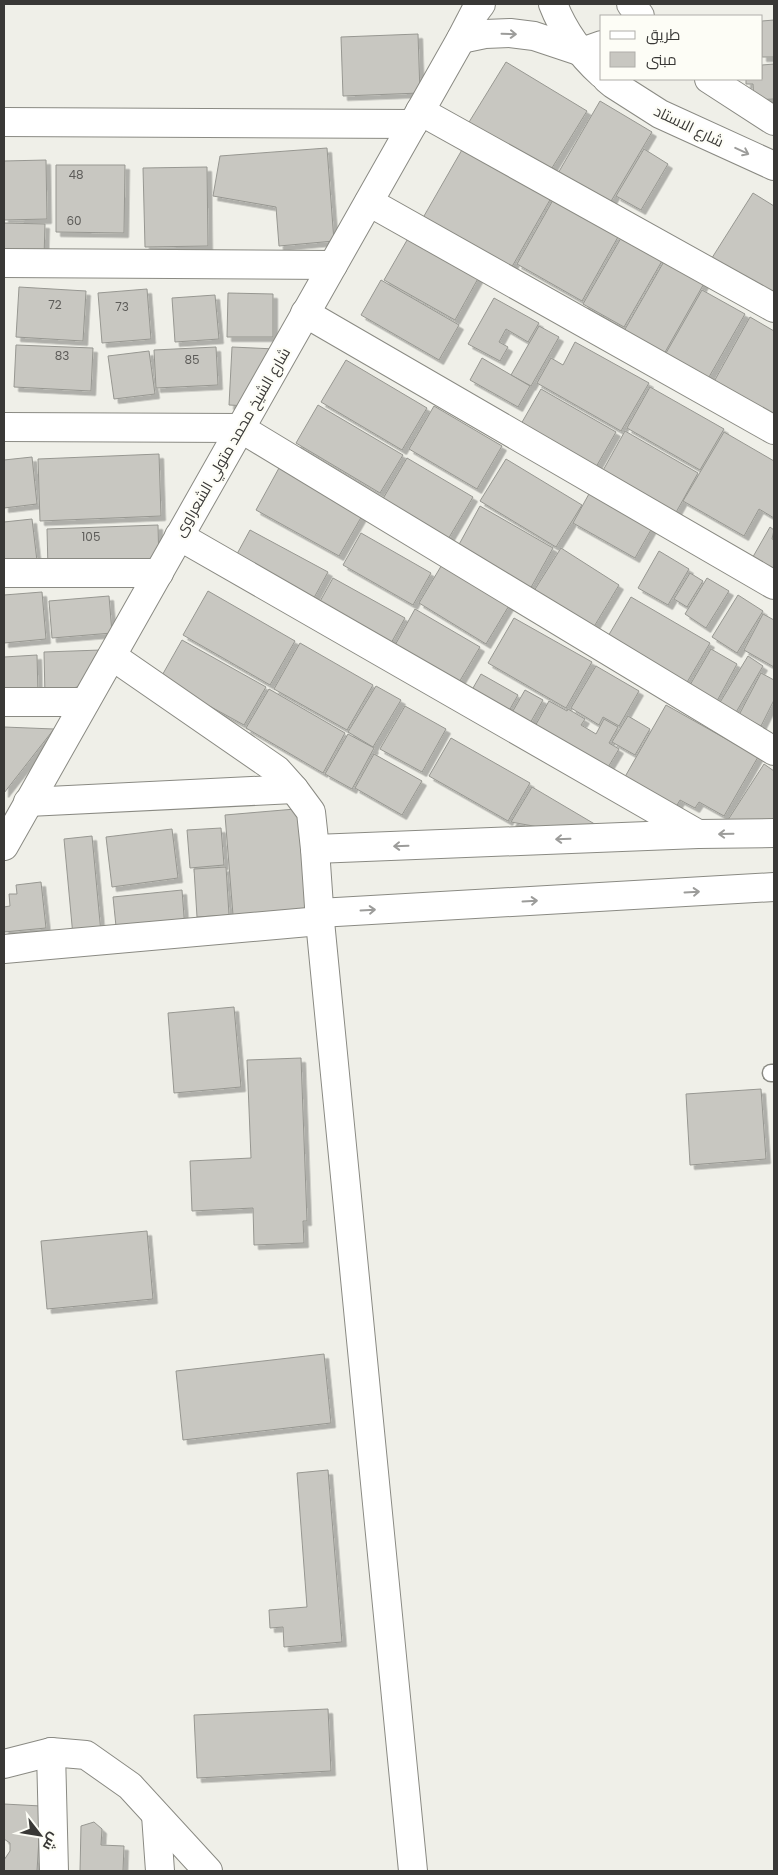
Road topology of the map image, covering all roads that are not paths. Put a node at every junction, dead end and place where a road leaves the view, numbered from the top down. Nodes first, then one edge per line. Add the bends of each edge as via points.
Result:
1 (481, 4) edge
2 (553, 4) edge
3 (461, 39) junction
4 (592, 49) edge
5 (600, 69) edge
6 (608, 80) edge
7 (711, 80) edge
8 (416, 118) junction
9 (774, 121) edge
10 (4, 122) edge
11 (774, 166) edge
12 (368, 202) junction
13 (4, 263) edge
14 (333, 265) junction
15 (774, 308) edge
16 (305, 313) junction
17 (4, 427) edge
18 (240, 428) junction
19 (774, 430) edge
20 (179, 536) junction
21 (4, 573) edge
22 (159, 573) junction
23 (774, 585) edge
24 (112, 656) junction
25 (4, 702) edge
26 (85, 702) junction
27 (774, 751) edge
28 (294, 789) junction
29 (28, 802) junction
30 (774, 833) edge
31 (698, 834) junction
32 (5, 839) edge
33 (315, 849) junction
34 (774, 887) edge
35 (319, 917) junction
36 (4, 949) edge
37 (51, 1752) junction
38 (4, 1764) edge
39 (156, 1815) junction
40 (54, 1871) edge
41 (160, 1871) edge
42 (208, 1871) edge
43 (413, 1871) edge

1 - 3 street, شارع الشيخ محمد متولي الشعراوى
2 - 4 street via 566,30
3 -> 4 street via 510,33
3 - 8 street, شارع الشيخ محمد متولي الشعراوى
4 - 5 street
6 -> 11 street, شارع الاستاد via 660,114
7 - 9 street
8 - 10 street
8 - 12 street, شارع الشيخ محمد متولي الشعراوى
8 - 15 street
12 - 14 street, شارع الشيخ محمد متولي الشعراوى
12 - 19 street
13 - 14 street
14 - 16 street, شارع الشيخ محمد متولي الشعراوى
16 - 18 street, شارع الشيخ محمد متولي الشعراوى
16 - 23 street
17 - 18 street
18 - 20 street, شارع الشيخ محمد متولي الشعراوى
18 - 27 street
20 - 22 street, شارع الشيخ محمد متولي الشعراوى
20 - 31 street
21 - 22 street
22 - 24 street, شارع الشيخ محمد متولي الشعراوى
24 - 26 street, شارع الشيخ محمد متولي الشعراوى
24 - 28 street via 277,770
25 - 26 street
26 - 29 street, شارع الشيخ محمد متولي الشعراوى
28 - 29 street
28 - 33 street via 310,812
29 - 32 street, شارع الشيخ محمد متولي الشعراوى
30 -> 31 street
31 -> 33 street
33 - 35 street
35 -> 34 street
35 - 36 street
35 - 43 street
37 - 38 street
37 - 39 street via 86,1755 130,1786
37 - 40 street
39 - 41 street
39 - 42 street

